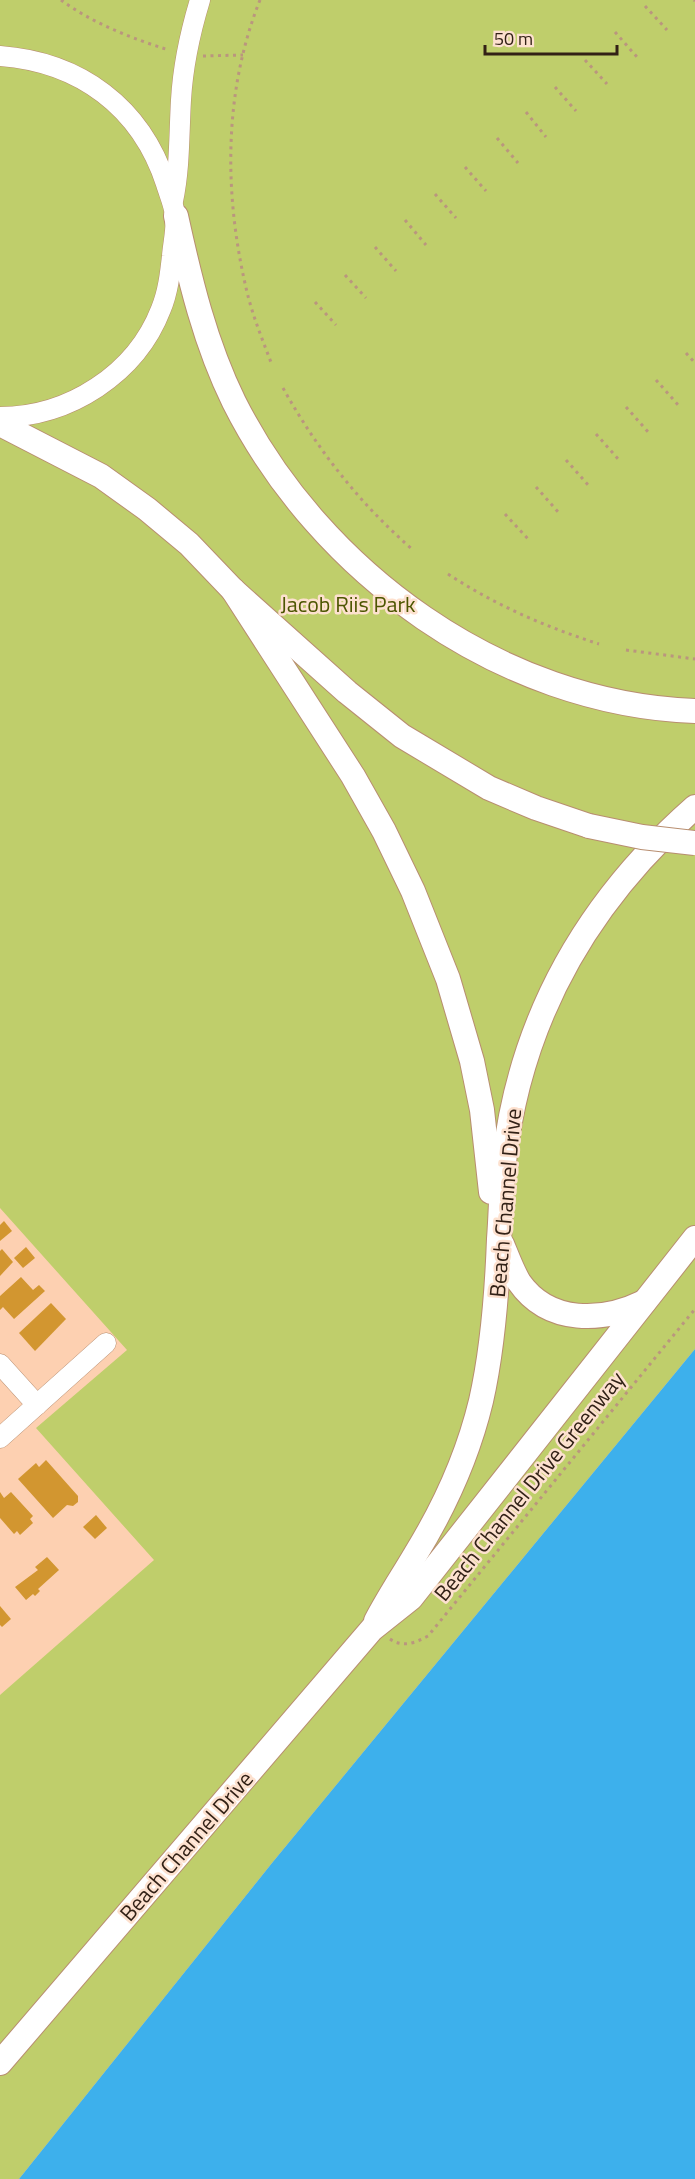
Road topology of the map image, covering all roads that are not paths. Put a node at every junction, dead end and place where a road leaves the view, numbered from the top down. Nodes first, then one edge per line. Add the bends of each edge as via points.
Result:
1 (200, 0) edge
2 (0, 56) edge
3 (174, 210) junction
4 (0, 417) edge
5 (0, 424) edge
6 (233, 590) junction
7 (695, 711) edge
8 (695, 807) edge
9 (695, 843) edge
10 (500, 1236) junction
11 (695, 1238) edge
12 (646, 1301) junction
13 (106, 1343) dead end
14 (0, 1364) edge
15 (36, 1405) junction
16 (0, 1438) edge
17 (372, 1629) junction
18 (0, 2063) edge

1 - 3 street via 183,76
2 - 3 street via 59,68 88,82 113,101 146,138 161,168
3 - 4 street via 165,298 147,338 125,365 98,387 68,403 36,413
3 - 7 main road via 201,320 233,400 277,473 340,550 422,617 499,661 603,699
5 - 6 main road via 126,493 176,533
6 - 9 main road, bridge via 365,708 425,751 489,788 589,826
6 - 10 main road via 353,776 425,919 472,1061
8 - 10 main road, Beach Channel Drive via 612,894 556,982 526,1054 515,1093 504,1162
10 - 12 main road via 520,1283 550,1308 576,1317 603,1317
10 - 17 main road, Beach Channel Drive via 489,1356 465,1452 432,1527
11 - 12 main road, Beach Channel Drive
12 - 17 main road, Beach Channel Drive via 411,1598
13 - 15 street
14 - 15 street
15 - 16 street
17 - 18 main road, Beach Channel Drive

